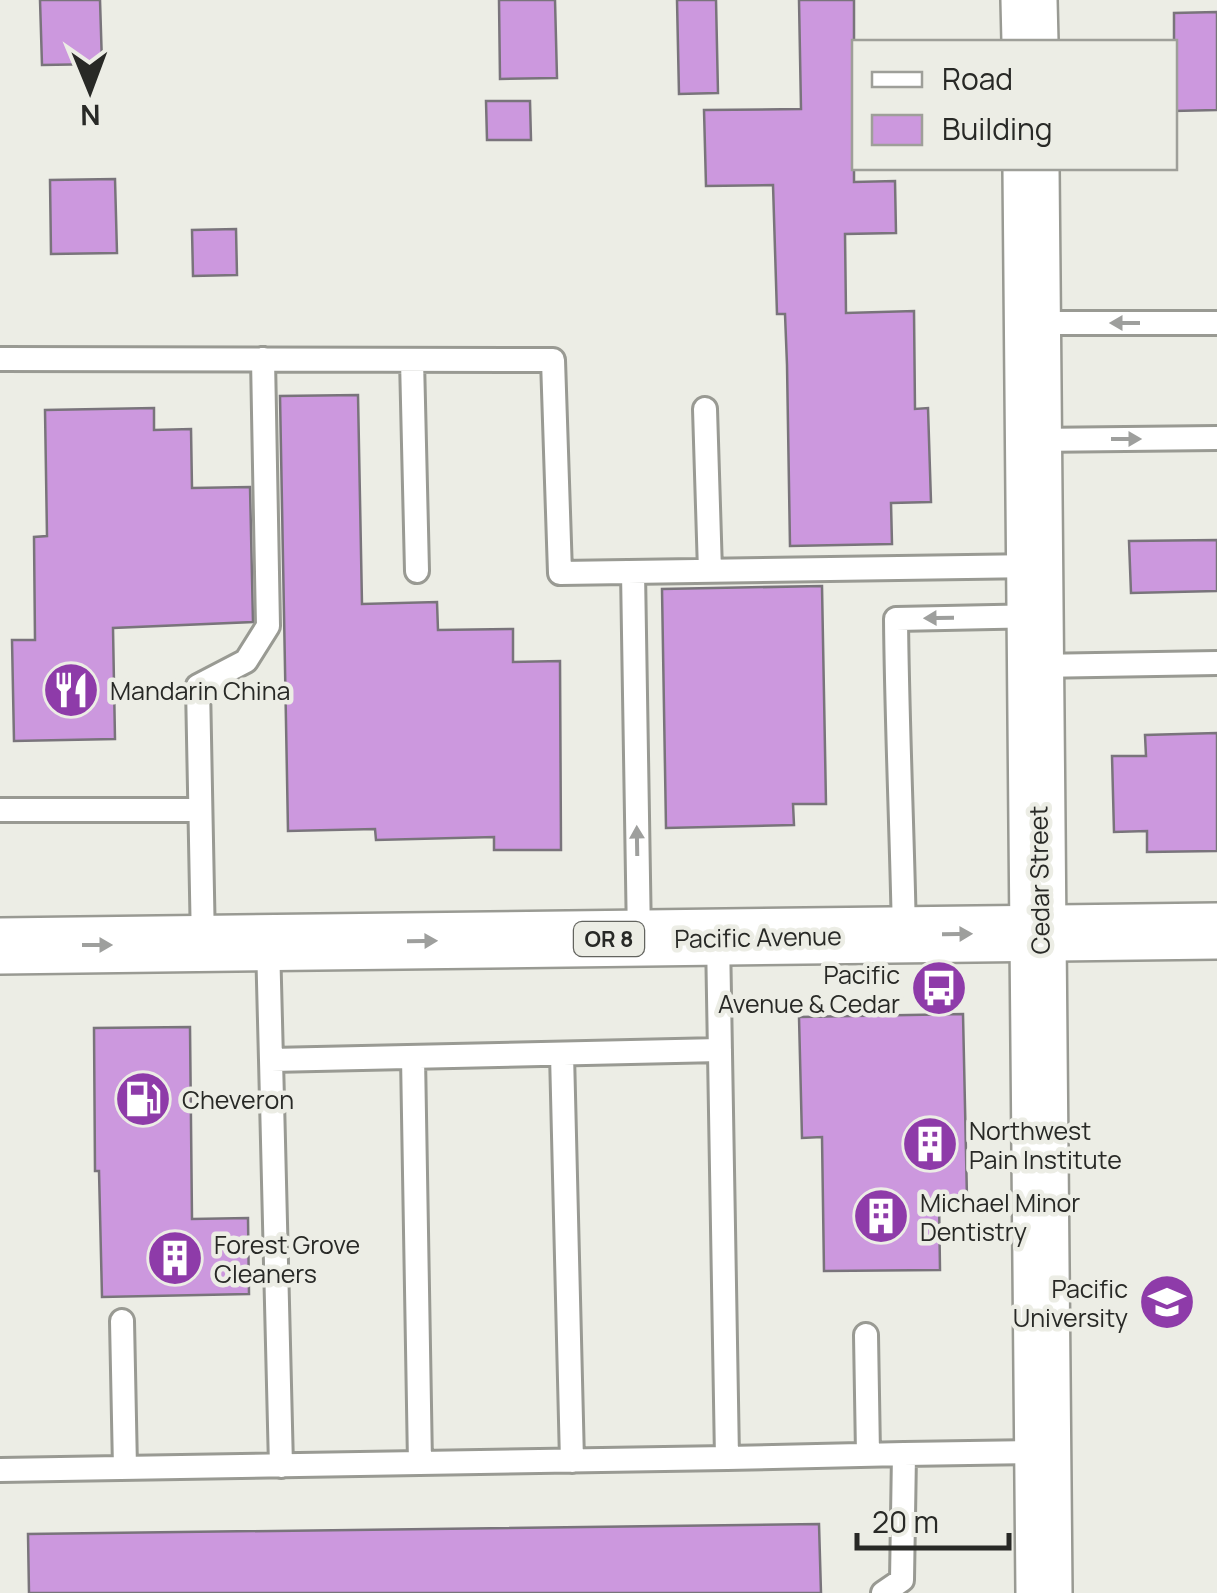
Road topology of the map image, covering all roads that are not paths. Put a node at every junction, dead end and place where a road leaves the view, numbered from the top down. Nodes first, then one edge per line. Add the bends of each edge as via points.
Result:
1 (1029, 0) edge
2 (1030, 40) edge
3 (1031, 170) edge
4 (1033, 323) junction
5 (1217, 323) edge
6 (0, 359) edge
7 (262, 359) junction
8 (412, 360) junction
9 (705, 409) dead end
10 (1217, 438) edge
11 (1034, 440) junction
12 (710, 570) junction
13 (417, 572) dead end
14 (633, 572) junction
15 (1036, 616) junction
16 (1217, 663) edge
17 (0, 810) edge
18 (200, 810) junction
19 (1217, 931) edge
20 (1040, 934) junction
21 (904, 935) junction
22 (639, 938) junction
23 (718, 938) junction
24 (268, 943) junction
25 (202, 944) junction
26 (0, 946) edge
27 (720, 1050) junction
28 (562, 1054) junction
29 (413, 1057) junction
30 (271, 1060) junction
31 (122, 1321) dead end
32 (866, 1335) dead end
33 (1044, 1452) junction
34 (868, 1454) junction
35 (904, 1454) junction
36 (727, 1458) junction
37 (572, 1460) junction
38 (420, 1463) junction
39 (281, 1466) junction
40 (125, 1468) junction
41 (0, 1470) edge
42 (883, 1593) edge
43 (1044, 1593) edge

1 - 2 street
3 - 4 street, Cedar Street
5 -> 4 lane
4 - 11 street, Cedar Street
6 - 7 lane
7 - 8 lane
7 - 18 lane via 268,626 246,661 198,686
8 - 13 lane
8 - 14 lane via 554,360 560,573
9 - 12 lane
11 -> 10 lane
11 - 15 street, Cedar Street
12 - 14 lane
12 - 15 lane
22 -> 14 lane
15 - 16 lane
15 - 20 street, Cedar Street
15 -> 21 lane via 896,619
17 - 18 lane
18 - 25 lane
19 - 20 street, Pacific Avenue / OR 8
21 -> 20 street, Pacific Avenue / OR 8
20 - 33 street, Cedar Street
21 - 23 street, Pacific Avenue / OR 8
22 - 23 street, Pacific Avenue / OR 8
24 -> 22 street, Pacific Avenue / OR 8
23 - 27 lane
24 - 25 street, Pacific Avenue / OR 8
24 - 30 lane
26 -> 25 street, Pacific Avenue / OR 8
27 - 28 lane
27 - 36 lane
28 - 29 lane
28 - 37 lane
29 - 30 lane
29 - 38 lane
30 - 39 lane
31 - 40 lane
32 - 34 lane
33 - 35 lane
33 - 43 street, Cedar Street
34 - 35 lane
34 - 36 lane
35 - 42 lane via 902,1580
36 - 37 lane
37 - 38 lane
38 - 39 lane
39 - 40 lane
40 - 41 lane

